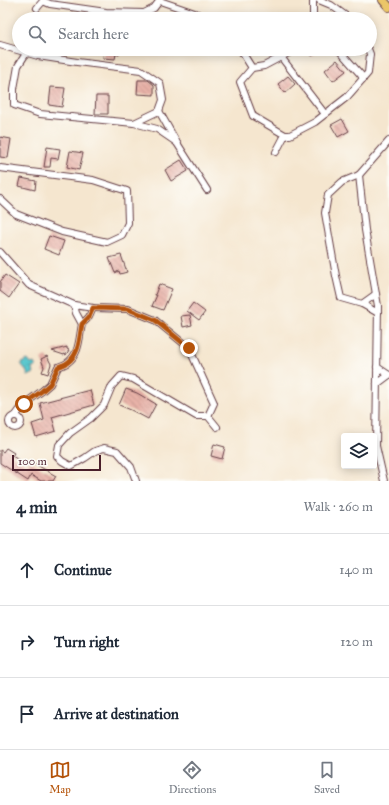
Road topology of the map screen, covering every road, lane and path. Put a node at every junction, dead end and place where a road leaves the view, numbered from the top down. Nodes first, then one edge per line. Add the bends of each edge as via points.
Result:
1 (160, 0) edge
2 (313, 0) edge
3 (319, 0) edge
4 (384, 0) edge
5 (43, 1) edge
6 (389, 7) edge
7 (37, 8) dead end
8 (106, 12) edge
9 (146, 12) edge
10 (193, 12) edge
11 (313, 12) edge
12 (340, 12) edge
13 (0, 44) edge
14 (12, 48) edge
15 (24, 56) edge
16 (38, 56) edge
17 (244, 56) edge
18 (344, 56) edge
19 (370, 56) edge
20 (281, 57) joint
21 (252, 68) junction
22 (363, 79) junction
23 (14, 105) junction
24 (8, 111) dead end
25 (159, 111) junction
26 (325, 114) junction
27 (134, 123) junction
28 (285, 135) junction
29 (389, 141) edge
30 (177, 143) junction
31 (276, 152) dead end
32 (0, 168) edge
33 (359, 175) junction
34 (207, 190) dead end
35 (0, 199) edge
36 (0, 252) edge
37 (376, 294) junction
38 (362, 304) junction
39 (74, 305) junction
40 (93, 308) junction
41 (378, 313) junction
42 (82, 324) junction
43 (377, 367) junction
44 (389, 375) edge
45 (377, 384) junction
46 (16, 416) dead end
47 (208, 416) junction
48 (217, 427) dead end
49 (136, 481) edge
50 (384, 481) edge

1 - 9 street via 154,8
1 - 10 street
2 - 11 street
3 - 12 street
4 - 6 main road
5 - 7 street
5 - 8 street
13 - 14 street
15 - 23 street via 18,66
16 - 25 street via 141,70 160,83 163,100
17 - 21 street
18 - 22 street
19 - 22 street via 368,73
20 - 21 street via 264,66
20 - 26 street
21 - 28 street via 240,82 253,116
22 - 26 street
23 - 24 street
23 - 27 street via 40,114
25 - 27 street
25 - 30 street
26 - 28 street via 290,136
27 - 30 street via 157,129
28 - 31 street
29 - 33 street
30 - 34 street
32 - 35 street via 93,180 127,191 128,222 122,235 107,242 62,232 16,214
33 - 37 street
33 - 38 street via 342,182 328,195 325,213 341,298
36 - 39 street via 29,285
37 - 38 street
37 - 41 street
38 - 41 street
39 - 40 street
39 - 42 street
40 - 42 street
40 - 47 street via 128,309 141,314 155,320 189,348 214,403
41 - 43 street
42 - 46 street via 76,354 67,363 58,367 50,384 24,404
43 - 44 street
43 - 45 street
44 - 45 street
45 - 50 street via 376,446
47 - 48 street
47 - 49 street via 196,416 133,379 121,376 112,386 104,405 59,444 57,456 71,466 104,448 118,451 131,467

